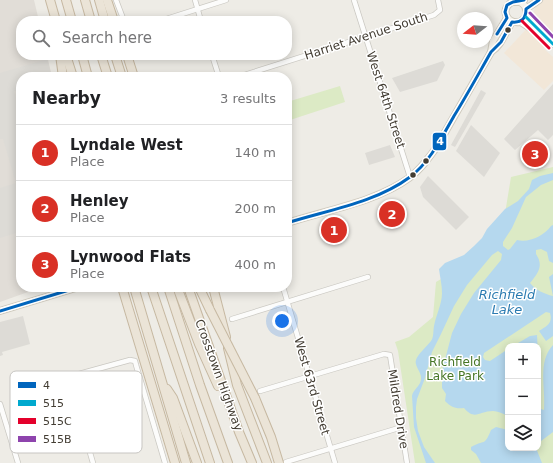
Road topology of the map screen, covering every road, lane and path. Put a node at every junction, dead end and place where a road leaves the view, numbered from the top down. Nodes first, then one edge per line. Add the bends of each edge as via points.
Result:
1 (50, 0) edge
2 (66, 0) edge
3 (85, 0) edge
4 (99, 0) edge
5 (107, 0) edge
6 (116, 0) edge
7 (195, 0) edge
8 (226, 0) edge
9 (354, 0) edge
10 (539, 0) edge
11 (519, 1) edge
12 (439, 2) edge
13 (510, 2) edge
14 (198, 9) junction
15 (526, 9) junction
16 (54, 16) edge
17 (71, 16) edge
18 (90, 16) edge
19 (104, 16) edge
20 (112, 16) edge
21 (122, 16) edge
22 (176, 16) edge
23 (200, 16) edge
24 (526, 17) junction
25 (507, 18) junction
26 (512, 22) junction
27 (520, 22) junction
28 (365, 37) junction
29 (548, 40) junction
30 (553, 44) edge
31 (491, 52) junction
32 (61, 60) edge
33 (67, 60) edge
34 (83, 60) edge
35 (103, 60) edge
36 (117, 60) edge
37 (129, 60) edge
38 (214, 60) edge
39 (292, 60) edge
40 (292, 60) edge
41 (62, 72) edge
42 (71, 72) edge
43 (87, 72) edge
44 (106, 72) edge
45 (120, 72) edge
46 (132, 72) edge
47 (217, 72) edge
48 (254, 72) edge
49 (410, 177) junction
50 (292, 221) edge
51 (368, 277) dead end
52 (63, 292) edge
53 (124, 292) edge
54 (135, 292) edge
55 (153, 292) edge
56 (170, 292) edge
57 (179, 292) edge
58 (190, 292) edge
59 (201, 292) edge
60 (214, 292) edge
61 (284, 292) edge
62 (287, 302) junction
63 (0, 311) edge
64 (232, 319) dead end
65 (90, 371) edge
66 (137, 371) edge
67 (309, 376) junction
68 (162, 379) junction
69 (142, 388) edge
70 (258, 394) junction
71 (0, 404) edge
72 (402, 427) junction
73 (239, 432) junction
74 (10, 437) edge
75 (330, 449) junction
76 (15, 453) edge
77 (90, 453) edge
78 (18, 463) edge
79 (93, 463) edge
80 (164, 463) edge
81 (175, 463) edge
82 (186, 463) edge
83 (197, 463) edge
84 (210, 463) edge
85 (228, 463) edge
86 (252, 463) edge
87 (267, 463) edge
88 (282, 463) edge
89 (335, 463) edge
90 (407, 463) edge

1 - 16 highway
2 - 17 highway
3 - 18 highway
4 - 19 highway
5 - 20 highway
6 - 21 street
7 - 14 street
8 - 14 street
9 - 28 street, West 64th Street
10 - 15 main road
11 - 13 main road
11 - 15 main road
12 - 28 street, Harriet Avenue South via 440,10 434,15
13 - 25 main road via 505,11
14 - 22 street
14 - 23 street
15 - 24 main road
24 - 27 main road
24 - 29 street
25 - 26 main road
25 - 31 main road via 493,41
26 - 27 main road
26 - 31 main road via 498,47
27 - 29 street
28 - 40 street, Harriet Avenue South
28 - 49 street, West 64th Street
29 - 30 street
31 - 49 main road via 436,148 428,160
32 - 41 highway
33 - 42 highway
34 - 43 highway
35 - 44 highway
36 - 45 highway
37 - 46 highway
38 - 47 street
39 - 48 street, Harriet Avenue South
49 - 50 main road via 372,197
51 - 62 street
52 - 63 main road
53 - 81 highway
54 - 68 highway
55 - 84 highway
56 - 85 highway
57 - 73 highway via 199,344
58 - 73 highway, Crosstown Highway
59 - 70 highway, bridge
60 - 87 highway via 237,385
61 - 62 street, West 63rd Street
62 - 64 street
62 - 67 street, West 63rd Street
65 - 66 street via 130,360 134,361
67 - 70 street
67 - 72 street, Mildred Drive via 384,354 390,355
67 - 75 street, West 63rd Street
68 - 82 highway
68 - 83 highway via 173,398
69 - 80 street
70 - 88 highway
71 - 74 street
72 - 75 street
72 - 90 street, Mildred Drive
73 - 86 highway, Crosstown Highway
75 - 88 street
75 - 89 street, West 63rd Street
76 - 78 street
77 - 79 street

